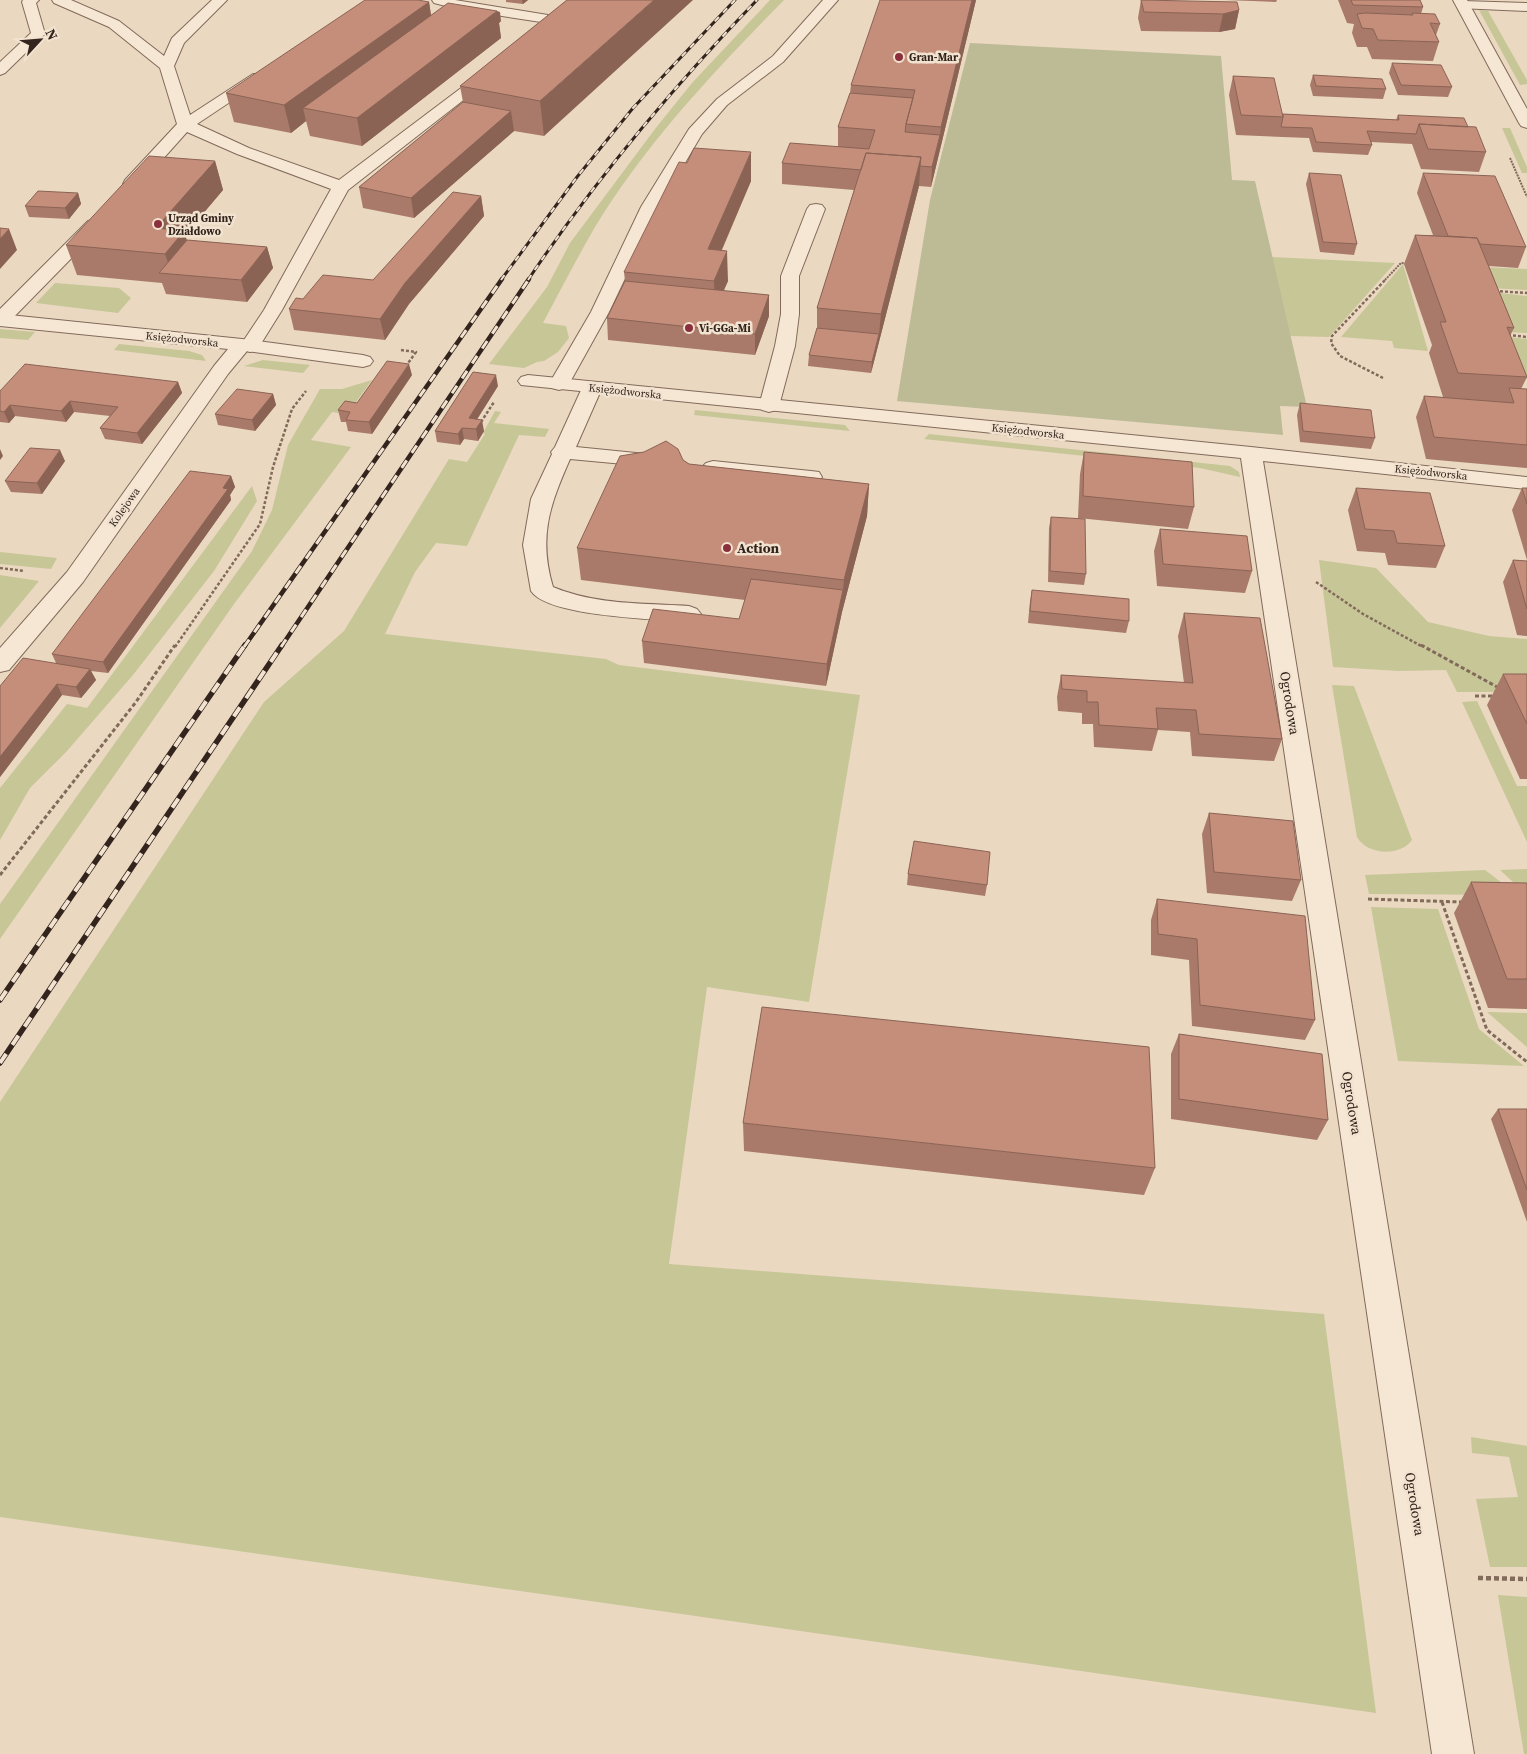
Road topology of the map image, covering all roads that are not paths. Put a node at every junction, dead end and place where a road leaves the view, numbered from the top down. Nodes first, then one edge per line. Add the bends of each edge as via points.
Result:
1 (32, 0) edge
2 (59, 0) edge
3 (220, 0) edge
4 (440, 0) edge
5 (831, 0) edge
6 (1462, 2) edge
7 (1527, 7) edge
8 (539, 33) edge
9 (502, 63) edge
10 (167, 66) junction
11 (0, 70) edge
12 (268, 70) edge
13 (1526, 119) edge
14 (185, 125) junction
15 (341, 187) junction
16 (121, 195) edge
17 (816, 209) dead end
18 (102, 216) edge
19 (0, 320) edge
20 (246, 346) junction
21 (363, 361) dead end
22 (528, 381) dead end
23 (559, 384) junction
24 (592, 388) junction
25 (769, 406) junction
26 (561, 452) junction
27 (1251, 453) junction
28 (811, 477) edge
29 (1527, 483) edge
30 (710, 616) edge
31 (0, 664) edge
32 (1453, 1754) edge

1 - 11 street via 29,2 38,34
2 - 10 street via 114,24
3 - 10 street via 177,41
4 - 8 street via 457,5 560,15
5 - 23 street via 778,59 722,102 696,132 650,207 600,312
6 - 7 street
6 - 13 street
9 - 15 street
10 - 14 street
12 - 14 street
14 - 15 street via 243,151
14 - 16 street
15 - 20 street, Kolejowa via 273,310
17 - 25 street via 790,276 790,314 785,346
18 - 19 street
19 - 20 street, Księżodworska
20 - 21 street, Księżodworska
20 - 31 street, Kolejowa via 221,370 75,577
22 - 23 street, Księżodworska
23 - 24 street, Księżodworska
24 - 25 street, Księżodworska
24 - 26 street
25 - 27 street, Księżodworska
26 - 28 street
26 - 30 street via 542,499 534,545 544,591 557,598 590,605
27 - 29 street, Księżodworska
27 - 32 street, Ogrodowa

